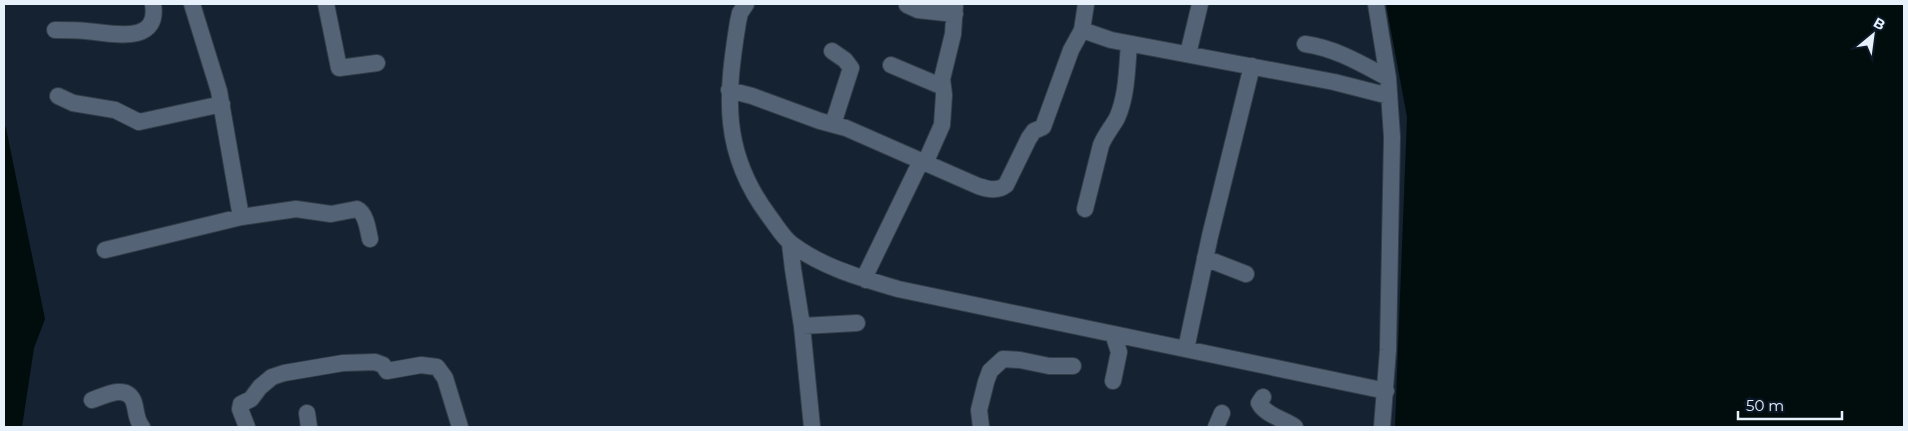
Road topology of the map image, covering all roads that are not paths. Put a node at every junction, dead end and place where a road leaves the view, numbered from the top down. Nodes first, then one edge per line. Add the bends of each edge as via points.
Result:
1 (153, 4) edge
2 (192, 4) edge
3 (326, 4) edge
4 (746, 4) edge
5 (1086, 4) edge
6 (1200, 4) edge
7 (1376, 4) edge
8 (907, 5) dead end
9 (955, 9) edge
10 (55, 30) dead end
11 (1082, 30) junction
12 (1130, 44) junction
13 (1305, 44) dead end
14 (832, 51) dead end
15 (1188, 54) junction
16 (377, 64) dead end
17 (891, 65) dead end
18 (1252, 66) junction
19 (1388, 78) junction
20 (943, 87) junction
21 (729, 90) junction
22 (58, 96) dead end
23 (1389, 96) junction
24 (222, 104) junction
25 (833, 124) junction
26 (926, 162) junction
27 (1085, 209) dead end
28 (241, 217) junction
29 (370, 240) dead end
30 (790, 244) junction
31 (105, 250) dead end
32 (1205, 258) junction
33 (1246, 274) dead end
34 (866, 280) junction
35 (857, 323) dead end
36 (802, 326) junction
37 (1113, 334) junction
38 (1186, 348) junction
39 (1074, 366) dead end
40 (1113, 381) dead end
41 (1386, 391) junction
42 (1262, 397) dead end
43 (92, 400) dead end
44 (142, 427) edge
45 (247, 427) edge
46 (460, 427) edge
47 (812, 427) edge
48 (981, 427) edge
49 (1295, 427) edge
50 (1382, 427) edge

1 - 10 street via 154,18 144,31 115,35
2 - 24 street
3 - 16 street via 338,67
4 - 21 street via 738,22
5 - 11 street
6 - 15 street
7 - 19 street
8 - 9 street via 918,10
9 - 20 street via 942,75
11 - 12 street
11 - 26 street via 1071,50 1043,127 1029,138 1004,187 993,190 978,186
12 - 15 street
12 - 27 street via 1121,106 1101,145
13 - 19 street via 1353,59
14 - 25 street via 851,68
15 - 18 street
17 - 20 street
18 - 23 street
18 - 32 street
19 - 23 street
20 - 26 street via 942,125
21 - 25 street
21 - 30 street via 732,133 745,174 762,206
22 - 24 street via 73,103 115,110 139,122
23 - 41 street via 1392,166
24 - 28 street
25 - 26 street
26 - 34 street via 918,168
28 - 29 street via 296,209 331,214 357,209 363,215
28 - 31 street
30 - 34 street via 822,263
30 - 36 street
32 - 33 street
32 - 38 street
34 - 37 street
35 - 36 street
36 - 47 street
37 - 38 street
37 - 40 street via 1119,352
38 - 41 street
39 - 48 street via 1003,359 990,371 986,382 979,410
41 - 50 street
42 - 49 street via 1259,403 1262,409
43 - 44 street via 125,393 132,400 136,418
45 - 46 street via 241,404 278,374 343,363 376,362 383,364 387,371 421,365 437,367 445,378

